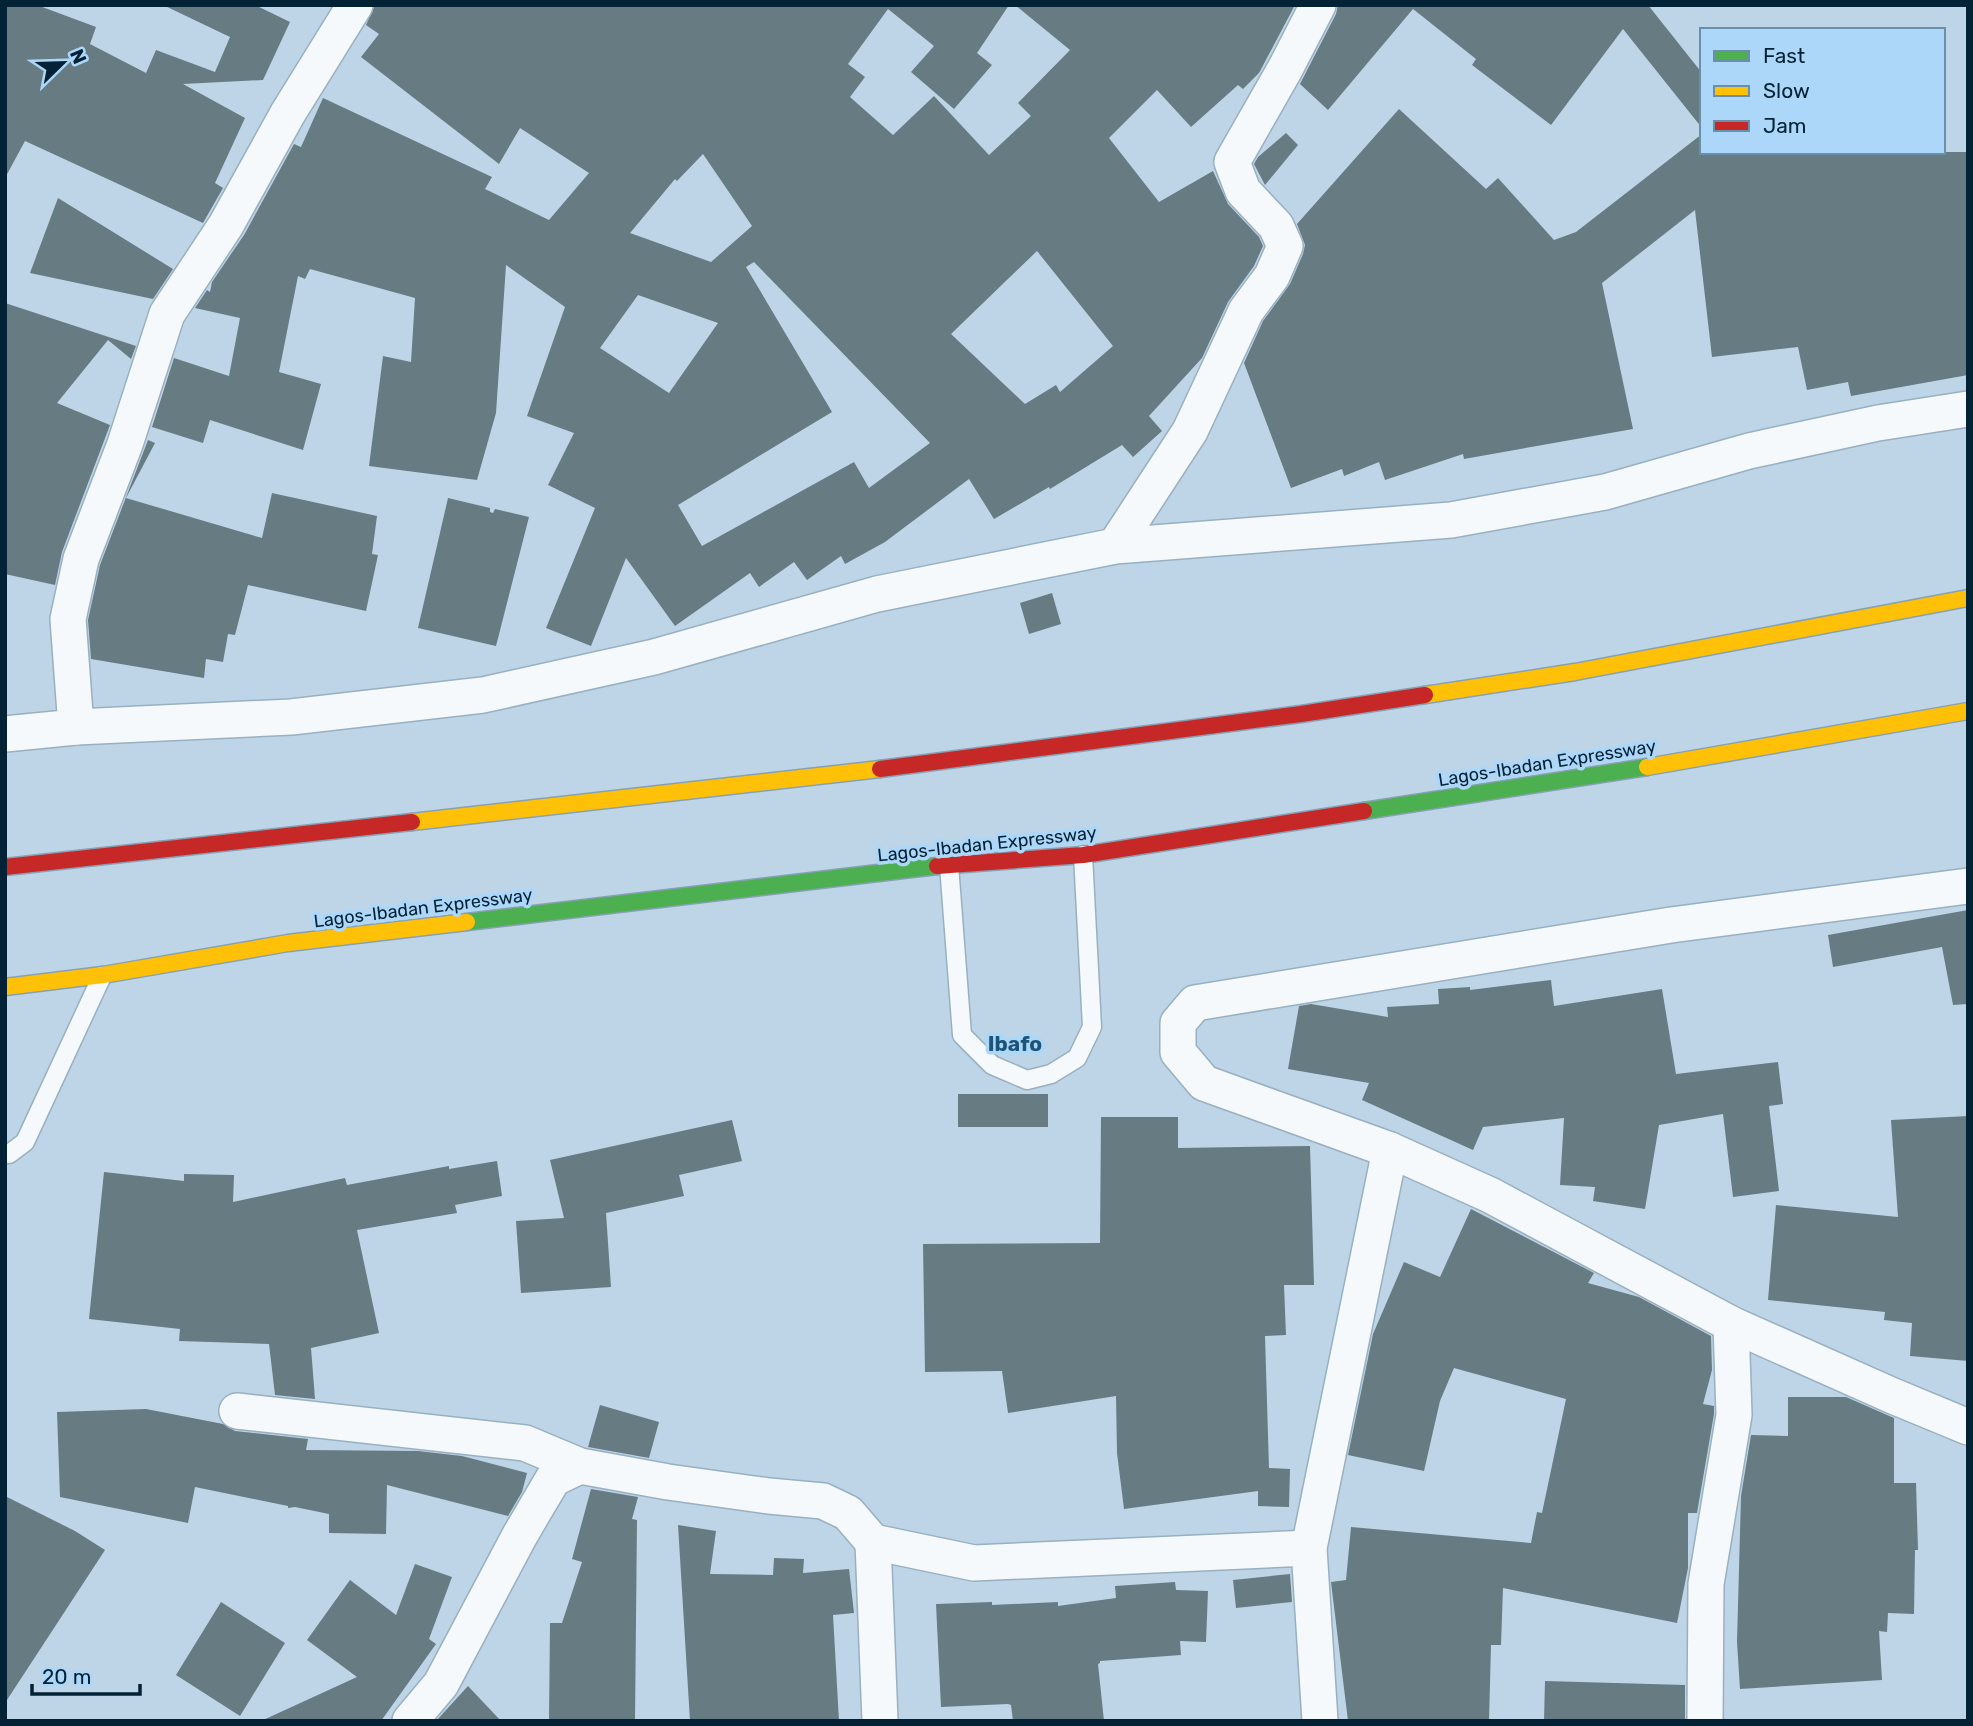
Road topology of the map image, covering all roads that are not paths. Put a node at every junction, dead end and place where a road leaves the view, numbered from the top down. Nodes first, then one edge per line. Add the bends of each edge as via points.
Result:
1 (355, 5) edge
2 (1318, 5) edge
3 (1968, 409) edge
4 (1115, 546) junction
5 (1968, 597) edge
6 (1968, 711) edge
7 (76, 727) junction
8 (5, 734) edge
9 (1083, 855) junction
10 (949, 865) junction
11 (5, 867) edge
12 (1968, 886) edge
13 (103, 975) junction
14 (5, 987) edge
15 (1390, 1150) junction
16 (5, 1154) edge
17 (1731, 1324) junction
18 (237, 1411) dead end
19 (1968, 1427) edge
20 (580, 1466) junction
21 (873, 1542) junction
22 (1309, 1548) junction
23 (410, 1721) edge
24 (880, 1721) edge
25 (1320, 1721) edge
26 (1705, 1721) edge

1 - 7 street via 226,225 167,314 81,559 68,619
2 - 4 street via 1232,162 1243,191 1276,226 1285,246 1281,258 1246,311 1190,431
3 - 4 street via 1878,423 1749,451 1605,492 1451,520
4 - 7 street via 877,594 654,657 483,695 291,717
5 - 11 highway via 1575,672 1301,714 853,772
6 - 9 highway, Lagos-Ibadan Expressway via 1739,752
7 - 8 street
9 - 10 highway, Lagos-Ibadan Expressway
9 - 10 lane via 1092,1027 1077,1058 1051,1074 1027,1080 992,1065 962,1035
10 - 13 highway, Lagos-Ibadan Expressway via 288,943
12 - 15 street via 1671,925 1195,1003 1178,1023 1178,1052 1204,1083
13 - 14 highway, Lagos-Ibadan Expressway
13 - 16 lane via 25,1142
15 - 17 street via 1490,1195
15 - 22 street
17 - 19 street
17 - 26 street via 1734,1415 1706,1584
18 - 20 street via 525,1443
20 - 21 street via 823,1501 848,1514
20 - 23 street via 554,1479 442,1684
21 - 22 street via 974,1563
21 - 24 street
22 - 25 street

